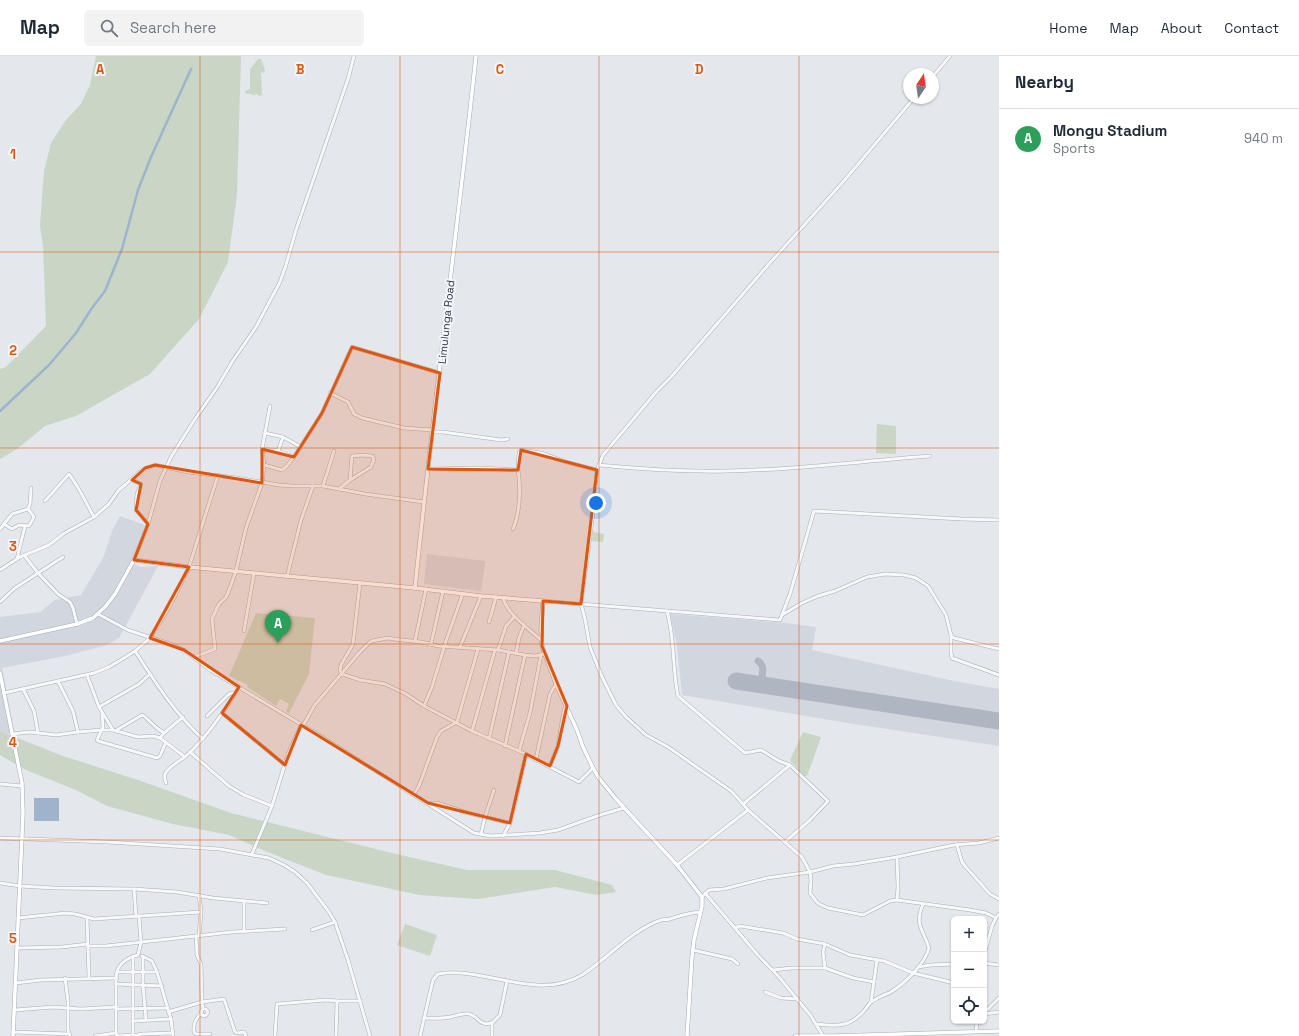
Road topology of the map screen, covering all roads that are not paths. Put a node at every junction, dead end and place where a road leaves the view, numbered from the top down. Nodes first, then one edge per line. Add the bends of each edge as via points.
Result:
1 (354, 56) edge
2 (476, 56) edge
3 (950, 56) edge
4 (939, 69) edge
5 (909, 104) edge
6 (440, 373) junction
7 (330, 393) junction
8 (270, 406) dead end
9 (432, 431) junction
10 (265, 433) junction
11 (284, 437) junction
12 (508, 439) dead end
13 (301, 447) junction
14 (262, 449) junction
15 (278, 451) junction
16 (334, 451) dead end
17 (930, 456) dead end
18 (294, 457) junction
19 (598, 464) junction
20 (264, 465) junction
21 (166, 468) junction
22 (428, 469) junction
23 (518, 470) junction
24 (597, 470) junction
25 (218, 475) junction
26 (132, 480) junction
27 (350, 480) junction
28 (262, 483) junction
29 (313, 486) junction
30 (323, 486) junction
31 (31, 488) dead end
32 (340, 489) junction
33 (45, 501) dead end
34 (424, 502) junction
35 (28, 508) junction
36 (94, 517) junction
37 (999, 520) edge
38 (4, 524) junction
39 (148, 524) junction
40 (25, 526) junction
41 (0, 529) edge
42 (513, 529) dead end
43 (24, 555) junction
44 (63, 557) dead end
45 (17, 558) junction
46 (134, 560) junction
47 (189, 567) junction
48 (0, 570) edge
49 (236, 571) junction
50 (38, 573) junction
51 (254, 573) junction
52 (287, 577) junction
53 (360, 583) junction
54 (415, 588) junction
55 (426, 589) junction
56 (443, 592) junction
57 (463, 593) junction
58 (481, 596) junction
59 (496, 597) junction
60 (503, 598) junction
61 (543, 601) junction
62 (0, 602) edge
63 (581, 604) junction
64 (667, 611) junction
65 (98, 614) junction
66 (782, 615) junction
67 (515, 616) junction
68 (489, 622) dead end
69 (77, 624) junction
70 (524, 625) junction
71 (244, 631) dead end
72 (951, 635) junction
73 (150, 638) junction
74 (541, 640) junction
75 (0, 641) edge
76 (415, 641) junction
77 (431, 644) junction
78 (444, 646) junction
79 (460, 647) junction
80 (478, 649) junction
81 (999, 649) edge
82 (496, 650) junction
83 (135, 651) junction
84 (509, 652) junction
85 (516, 653) junction
86 (525, 655) junction
87 (543, 655) junction
88 (194, 657) junction
89 (0, 673) edge
90 (150, 674) junction
91 (342, 674) junction
92 (87, 675) junction
93 (999, 675) edge
94 (58, 681) junction
95 (556, 684) junction
96 (238, 687) junction
97 (24, 689) junction
98 (4, 693) junction
99 (235, 693) junction
100 (424, 706) junction
101 (567, 706) junction
102 (99, 707) junction
103 (102, 713) junction
104 (222, 713) junction
105 (207, 716) dead end
106 (183, 717) junction
107 (457, 722) junction
108 (302, 725) junction
109 (158, 729) junction
110 (102, 730) junction
111 (114, 731) junction
112 (472, 731) junction
113 (78, 732) junction
114 (38, 733) junction
115 (164, 733) junction
116 (12, 734) junction
117 (153, 736) junction
118 (160, 738) junction
119 (203, 739) junction
120 (489, 739) junction
121 (166, 742) junction
122 (505, 746) junction
123 (519, 751) junction
124 (190, 752) junction
125 (526, 754) junction
126 (185, 758) junction
127 (536, 759) junction
128 (285, 765) junction
129 (790, 765) junction
130 (550, 766) junction
131 (593, 768) junction
132 (166, 783) dead end
133 (0, 784) edge
134 (22, 786) junction
135 (494, 790) dead end
136 (414, 794) junction
137 (428, 803) junction
138 (743, 804) junction
139 (272, 806) junction
140 (624, 808) junction
141 (748, 810) junction
142 (485, 817) junction
143 (510, 823) junction
144 (481, 834) junction
145 (503, 836) junction
146 (0, 838) edge
147 (999, 838) edge
148 (22, 839) junction
149 (785, 842) junction
150 (957, 845) junction
151 (252, 854) junction
152 (897, 857) junction
153 (677, 865) junction
154 (810, 872) junction
155 (0, 883) edge
156 (20, 886) junction
157 (134, 889) junction
158 (199, 895) junction
159 (703, 895) junction
160 (999, 899) edge
161 (897, 900) junction
162 (244, 901) junction
163 (267, 903) dead end
164 (923, 904) junction
165 (201, 912) junction
166 (700, 912) junction
167 (999, 914) edge
168 (137, 916) junction
169 (18, 918) junction
170 (87, 918) junction
171 (996, 918) junction
172 (335, 922) junction
173 (735, 928) junction
174 (285, 930) dead end
175 (312, 930) dead end
176 (244, 931) junction
177 (198, 936) junction
178 (141, 942) junction
179 (825, 944) junction
180 (88, 945) junction
181 (17, 948) junction
182 (693, 950) junction
183 (985, 952) edge
184 (138, 955) junction
185 (133, 956) junction
186 (143, 956) junction
187 (877, 960) junction
188 (987, 963) edge
189 (738, 964) dead end
190 (951, 964) edge
191 (999, 965) edge
192 (918, 967) junction
193 (825, 968) junction
194 (773, 970) junction
195 (117, 972) junction
196 (132, 972) junction
197 (144, 972) junction
198 (157, 972) junction
199 (913, 973) junction
200 (89, 977) junction
201 (65, 978) junction
202 (116, 978) junction
203 (507, 981) junction
204 (874, 982) junction
205 (16, 983) junction
206 (951, 983) edge
207 (116, 984) junction
208 (132, 985) junction
209 (143, 985) junction
210 (162, 986) junction
211 (765, 992) dead end
212 (999, 998) edge
213 (798, 999) junction
214 (337, 1001) junction
215 (360, 1001) junction
216 (202, 1002) junction
217 (871, 1002) junction
218 (68, 1008) junction
219 (116, 1008) junction
220 (133, 1008) junction
221 (145, 1008) junction
222 (167, 1008) junction
223 (203, 1009) junction
224 (14, 1010) junction
225 (987, 1010) edge
226 (168, 1012) junction
227 (999, 1012) edge
228 (987, 1013) edge
229 (201, 1014) junction
230 (424, 1018) junction
231 (171, 1019) junction
232 (146, 1020) junction
233 (133, 1021) junction
234 (492, 1023) junction
235 (816, 1024) junction
236 (999, 1031) edge
237 (977, 1033) edge
238 (13, 1034) edge
239 (173, 1034) edge
240 (210, 1034) dead end
241 (69, 1035) edge
242 (116, 1035) edge
243 (883, 1035) edge
244 (95, 1036) edge
245 (133, 1036) edge
246 (246, 1036) edge
247 (275, 1036) edge
248 (336, 1036) edge
249 (370, 1036) edge
250 (420, 1036) edge
251 (492, 1036) edge
252 (687, 1036) edge
253 (795, 1036) edge
254 (798, 1036) edge
255 (823, 1036) edge

1 - 21 street via 280,282 256,326
2 - 6 main road, Limulunga Road
3 - 4 street
5 - 19 street via 843,182 657,391
6 - 7 street via 352,347
6 - 9 main road, Limulunga Road
7 - 9 street via 348,402 354,414 362,418 404,428
7 - 13 street via 322,413
8 - 10 street
9 - 12 street
9 - 22 main road, Limulunga Road
10 - 11 street
10 - 14 street
11 - 13 street
11 - 15 street
13 - 18 street
14 - 15 street
14 - 20 street
15 - 18 street
16 - 30 street
17 - 19 street via 726,472 655,470
18 - 20 street via 284,469
19 - 24 street
20 - 28 street
21 - 25 street
21 - 26 street via 155,465 144,468
21 - 39 street
22 - 23 street
22 - 34 main road, Limulunga Road
23 - 24 street via 521,450
23 - 42 street via 518,506
24 - 63 street
25 - 28 street
25 - 47 street
26 - 36 street
26 - 39 street via 141,484 137,494 136,510
27 - 27 street via 371,467 374,459 372,456 352,456
27 - 32 street
28 - 29 street
28 - 49 street via 244,533
29 - 30 street
29 - 52 street
30 - 32 street
31 - 35 street
32 - 34 street
33 - 36 street via 69,474
34 - 54 main road, Limulunga Road
35 - 38 street via 12,514
35 - 40 street via 33,518 29,526
36 - 43 street via 49,545
37 - 66 street via 814,511
38 - 40 street via 12,528
38 - 41 street
39 - 46 street
40 - 45 street
43 - 45 street
43 - 50 street
44 - 50 street
45 - 48 street
46 - 47 main road
46 - 65 main road via 115,594
47 - 49 main road
47 - 73 street via 170,606
49 - 51 main road
49 - 88 street via 227,595 218,604 212,619 215,649
50 - 62 street via 15,588
50 - 69 street via 58,594 70,602
51 - 52 main road
51 - 71 street
52 - 53 main road
53 - 54 main road
53 - 91 street via 353,644 341,665
54 - 55 main road
55 - 56 main road
55 - 76 street
56 - 57 main road
56 - 77 street
57 - 58 main road
57 - 78 street
58 - 59 main road
58 - 79 street
59 - 60 main road
59 - 68 street
60 - 61 main road
60 - 67 street
61 - 63 street
61 - 74 main road
63 - 64 street
63 - 138 street via 590,647 602,677 626,717 646,735 668,747 730,791
64 - 66 street via 780,620
64 - 129 street via 673,638 678,696 745,753 761,750
65 - 69 main road via 88,621
65 - 73 street
66 - 72 street via 802,603 867,577 900,575 916,578 928,586 946,616
67 - 70 street
67 - 82 street via 506,626
69 - 75 main road
70 - 74 street
70 - 85 street
72 - 81 street via 956,639
72 - 93 street via 952,658
73 - 83 street
73 - 88 street via 173,645
74 - 87 main road
76 - 77 street
76 - 91 street via 387,638 372,641
77 - 78 street
78 - 79 street
78 - 100 street
79 - 80 street
80 - 82 street
80 - 107 street
82 - 84 street
82 - 112 street
83 - 90 street
83 - 92 street via 109,667
84 - 85 street
84 - 120 street
85 - 86 street
86 - 87 street
86 - 122 street
87 - 95 main road
87 - 123 street
88 - 96 street
89 - 98 main road
90 - 102 street via 140,684
90 - 106 street via 168,701
91 - 100 street via 385,684
91 - 108 street via 314,706
92 - 94 street
92 - 102 street
94 - 97 street
94 - 113 street via 73,711
95 - 101 main road
95 - 127 street via 550,694
96 - 99 street
96 - 108 street
97 - 98 street
97 - 114 street via 36,715
98 - 116 main road
99 - 104 street
99 - 105 street via 228,695
100 - 107 street
101 - 130 street via 564,710 558,746
101 - 131 main road
102 - 103 street
103 - 110 street
103 - 111 street
104 - 119 street
104 - 128 street
106 - 115 street
106 - 119 street
107 - 112 street
107 - 136 street via 441,731 437,737
108 - 128 street
108 - 136 street
109 - 111 street via 142,715
109 - 115 street
109 - 117 street
110 - 111 street
110 - 113 street
110 - 121 street via 98,741 153,758 160,756
111 - 117 street via 138,737
112 - 120 street
113 - 114 street via 56,735
114 - 116 street
115 - 118 street
116 - 134 main road
117 - 118 street
118 - 121 street
119 - 124 street
120 - 122 street
121 - 126 street
122 - 123 street
123 - 125 street
124 - 126 street
124 - 139 street via 229,786
125 - 127 street
125 - 143 street
126 - 132 street via 166,772
127 - 130 street
128 - 139 street
129 - 138 street
129 - 149 street via 828,801
130 - 131 street via 579,782
131 - 140 main road
133 - 134 street
134 - 148 main road
135 - 142 street
136 - 137 street
137 - 142 street via 437,803
137 - 144 street via 468,830
138 - 141 street
139 - 151 street
140 - 145 street via 550,832
140 - 153 main road
141 - 149 street
141 - 153 street
142 - 143 street
142 - 144 street
143 - 145 street
144 - 145 street
146 - 148 street
147 - 150 street
148 - 151 street via 213,848
148 - 156 main road
149 - 154 street via 802,857
150 - 152 street
150 - 160 street via 964,866 990,894
151 - 172 street via 269,858 295,872 307,883
152 - 154 street via 832,866
152 - 161 street
153 - 159 main road
154 - 159 street via 767,878 724,890 709,890
154 - 161 street via 810,893 816,901 828,908 863,915
155 - 156 street
156 - 157 street
156 - 169 main road
157 - 158 street
157 - 168 street
158 - 162 street
158 - 165 street
159 - 166 main road
159 - 173 street
161 - 164 street
162 - 163 street
162 - 176 street
164 - 171 street via 986,913
164 - 192 street via 918,922 929,948
165 - 168 street
165 - 177 street
166 - 182 main road
166 - 203 street via 661,920 644,929 576,978 552,985
167 - 171 street
168 - 170 street
168 - 178 street
169 - 170 street via 66,913
169 - 181 main road
170 - 180 street
171 - 183 street
172 - 175 street
172 - 215 street
173 - 179 street via 740,926 783,933 797,939
173 - 194 street
174 - 176 street
176 - 177 street
177 - 178 street
177 - 216 street via 197,955 201,964
178 - 180 street via 106,946
178 - 184 street
179 - 187 street via 850,955
179 - 193 street
180 - 181 street
180 - 200 street
181 - 205 main road
182 - 189 street via 732,959
182 - 252 main road
184 - 185 street
184 - 186 street
185 - 195 street via 119,966
185 - 196 street
186 - 197 street
186 - 198 street via 152,961
187 - 199 street
187 - 204 street
188 - 191 street
190 - 192 street
192 - 199 street
193 - 194 street
193 - 204 street
194 - 213 street
195 - 196 street
195 - 202 street
196 - 197 street
196 - 208 street
197 - 198 street
197 - 209 street
198 - 210 street
199 - 206 street
199 - 217 street via 890,993
200 - 201 street
200 - 202 street
201 - 205 street
201 - 218 street
202 - 207 street
203 - 230 street via 473,974 438,974 432,980
203 - 234 street via 500,1015
204 - 217 street
205 - 224 main road
207 - 208 street
207 - 219 street
208 - 209 street
208 - 220 street
209 - 210 street
209 - 221 street
210 - 222 street
211 - 213 street via 781,998
212 - 225 street
213 - 235 street
214 - 215 street
214 - 247 street via 277,1004
214 - 248 street
215 - 249 street
216 - 223 street
216 - 226 street
216 - 246 street via 224,1000 235,1032 244,1032
217 - 235 street via 862,1013 847,1024
218 - 219 street
218 - 224 street
218 - 241 street
219 - 220 street
219 - 242 street
220 - 221 street
220 - 233 street
221 - 222 street
221 - 232 street
222 - 226 street
223 - 229 street
223 - 229 street via 207,1010 207,1014
224 - 238 main road
226 - 231 street
227 - 228 street
229 - 240 street via 196,1019 194,1032
230 - 234 street via 467,1014 481,1022
230 - 250 street
231 - 232 street
231 - 239 street
232 - 233 street
233 - 245 street
234 - 251 street
235 - 255 street
236 - 237 main road
237 - 243 main road
238 - 241 street
239 - 245 street
242 - 244 street
242 - 245 street
243 - 255 main road
253 - 254 main road
254 - 255 main road

